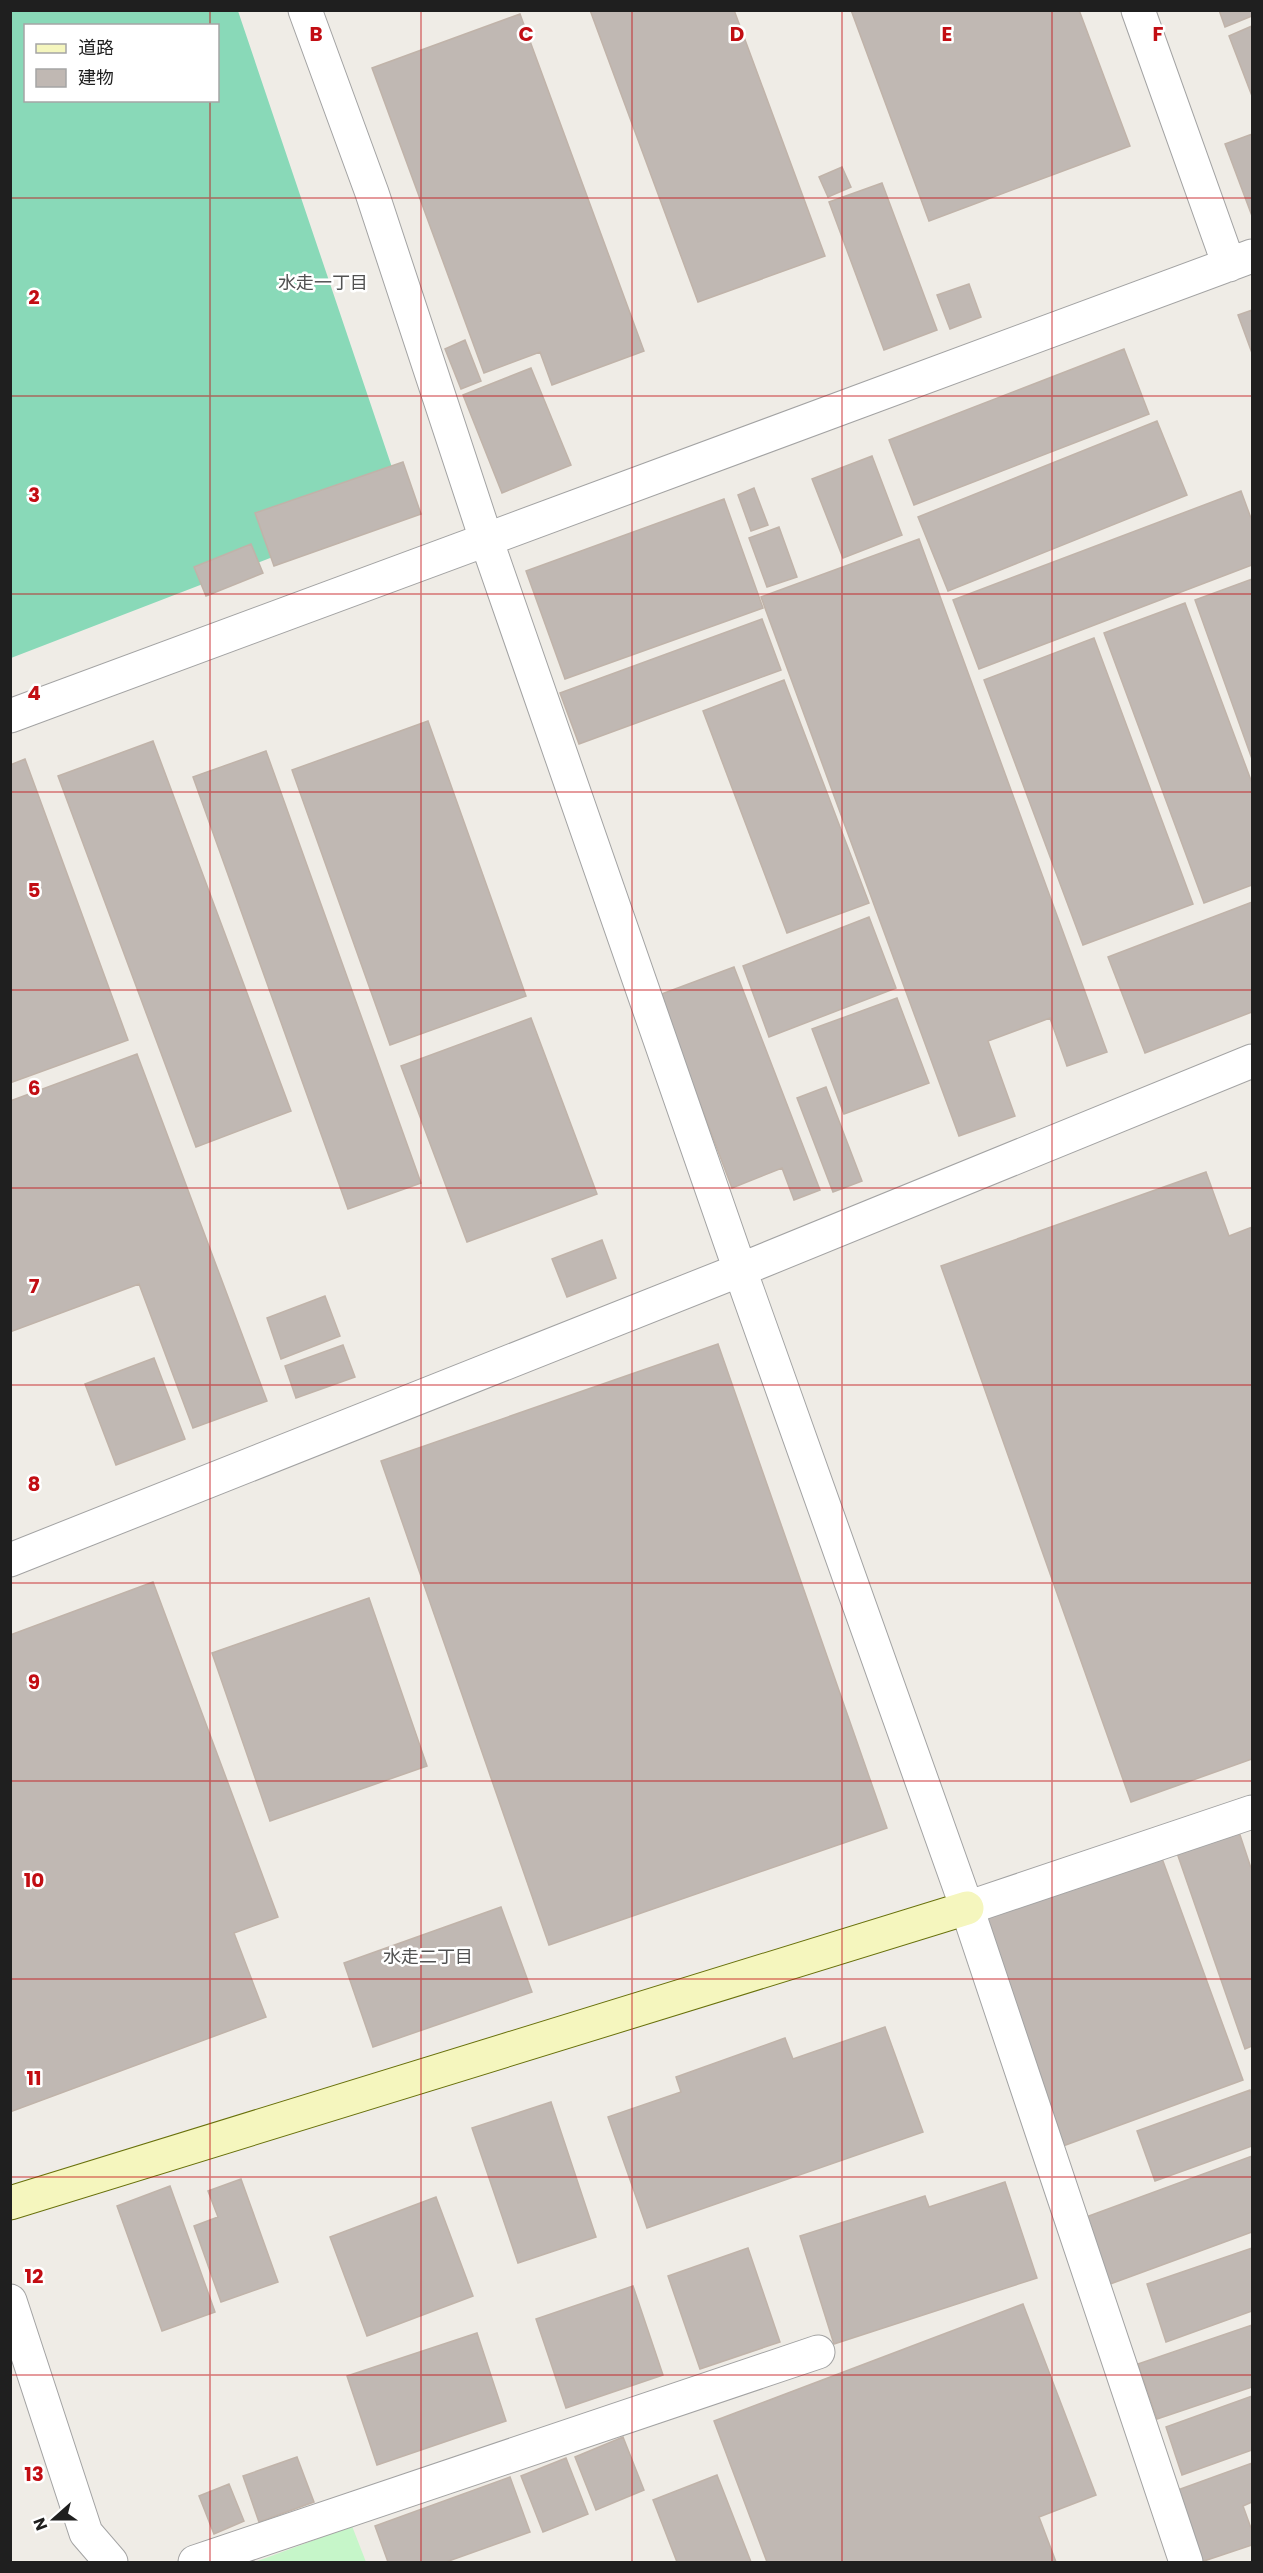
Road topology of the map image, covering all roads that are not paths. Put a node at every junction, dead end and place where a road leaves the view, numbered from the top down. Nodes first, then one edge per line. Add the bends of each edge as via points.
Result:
1 (305, 10) edge
2 (1138, 10) edge
3 (1241, 260) edge
4 (486, 539) junction
5 (10, 716) edge
6 (1252, 1061) edge
7 (740, 1270) junction
8 (10, 1560) edge
9 (1252, 1812) edge
10 (966, 1908) junction
11 (10, 2203) edge
12 (10, 2301) edge
13 (818, 2352) dead end
14 (111, 2562) edge
15 (195, 2562) edge
16 (1186, 2562) edge

1 - 4 street via 372,193
2 - 3 street
3 - 4 street
4 - 5 street
4 - 7 street
6 - 7 street
7 - 8 street
7 - 10 street
9 - 10 street
10 - 11 street
10 - 16 street
12 - 14 street via 86,2533
13 - 15 street

